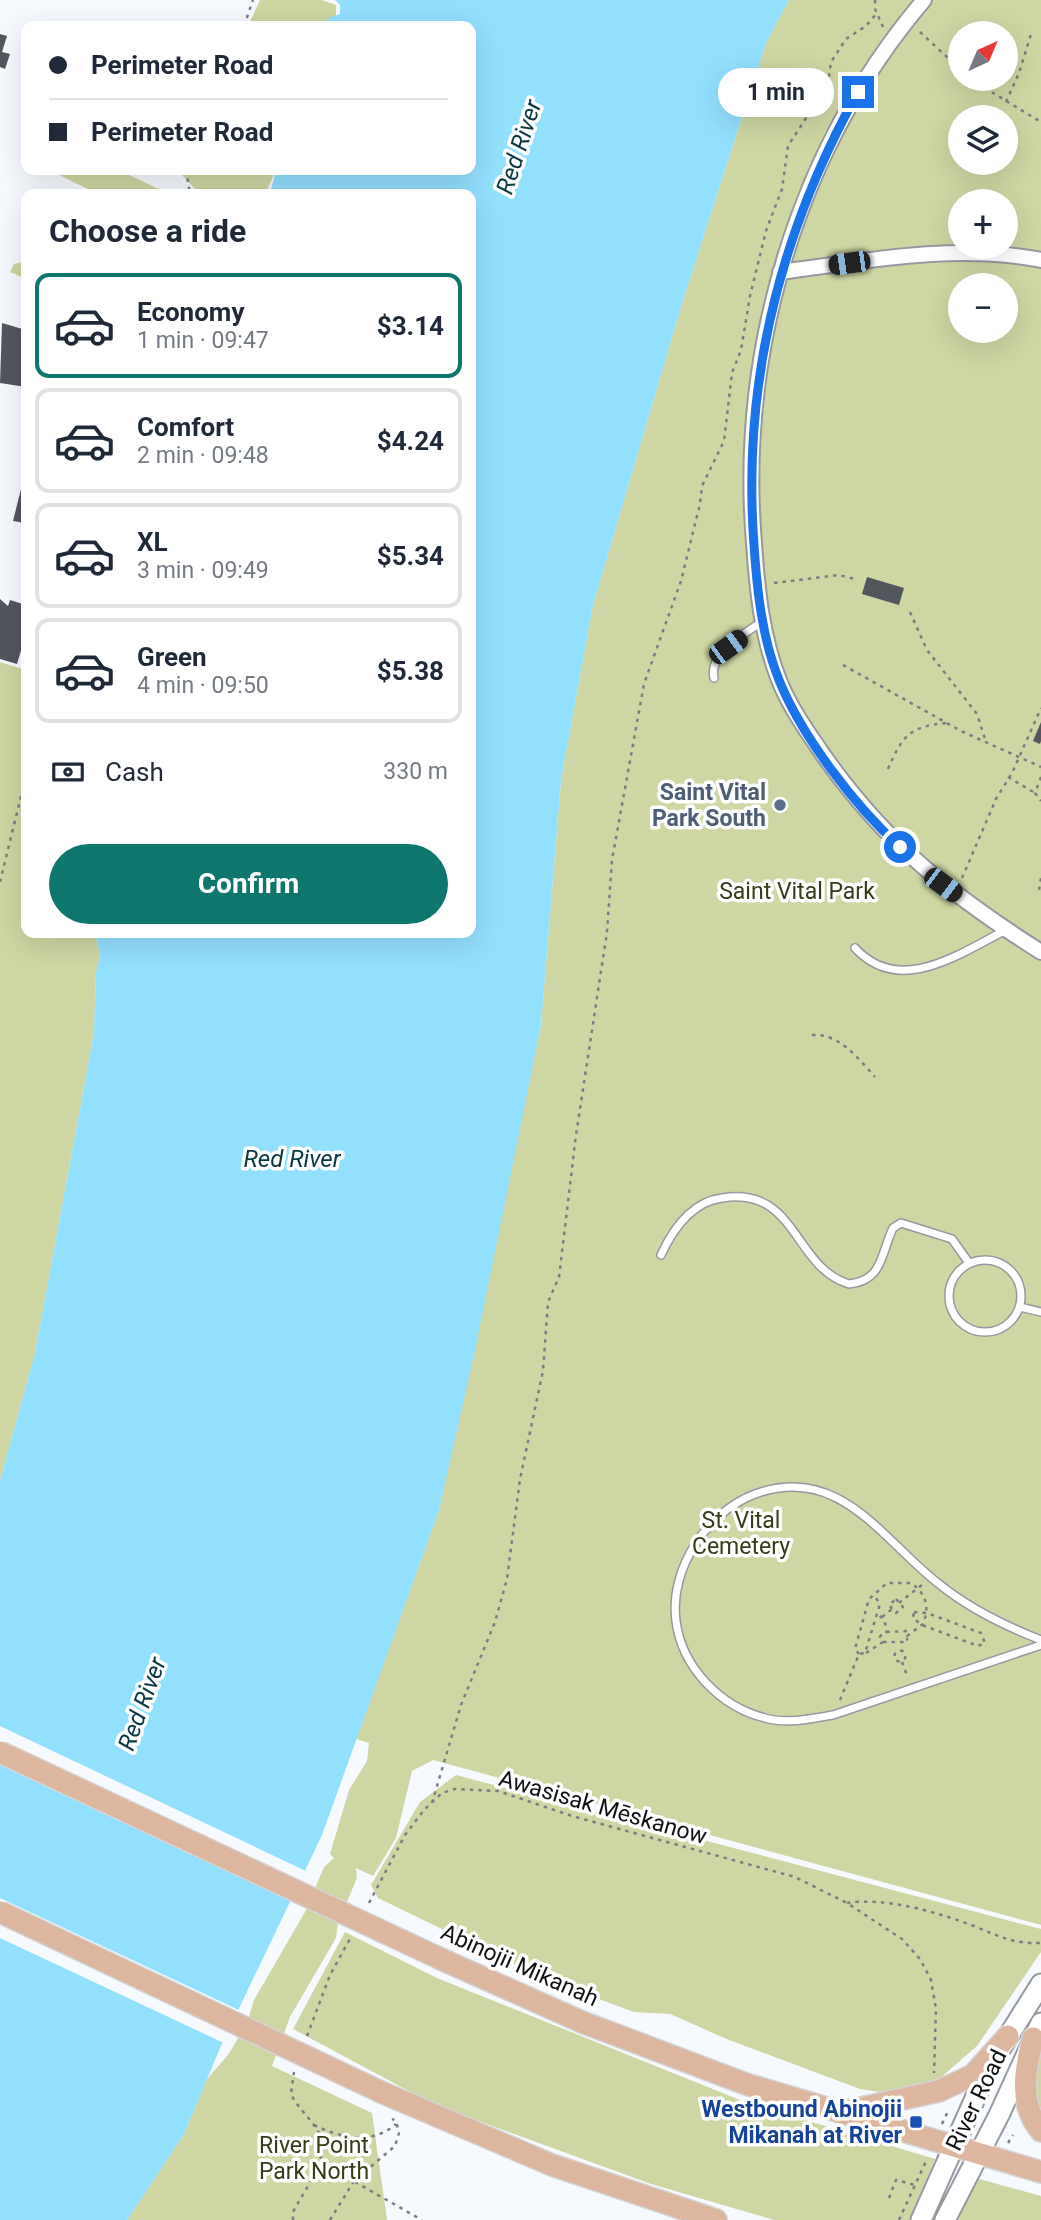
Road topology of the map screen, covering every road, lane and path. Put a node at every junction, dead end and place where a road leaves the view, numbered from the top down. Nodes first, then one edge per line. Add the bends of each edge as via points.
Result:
1 (253, 0) edge
2 (875, 0) edge
3 (924, 0) edge
4 (877, 13) junction
5 (907, 20) junction
6 (246, 21) edge
7 (1032, 31) dead end
8 (891, 43) junction
9 (948, 58) edge
10 (989, 91) edge
11 (1006, 102) junction
12 (1041, 122) edge
13 (1041, 260) edge
14 (780, 272) junction
15 (855, 579) dead end
16 (757, 586) junction
17 (910, 612) dead end
18 (763, 621) junction
19 (843, 665) dead end
20 (715, 678) dead end
21 (1041, 708) edge
22 (947, 723) junction
23 (986, 741) junction
24 (1020, 755) junction
25 (1041, 767) edge
26 (888, 768) dead end
27 (1041, 777) edge
28 (1008, 778) junction
29 (1035, 793) junction
30 (21, 797) edge
31 (1041, 801) edge
32 (1041, 878) edge
33 (0, 883) edge
34 (1039, 890) dead end
35 (955, 894) junction
36 (1006, 930) junction
37 (855, 948) dead end
38 (1041, 952) edge
39 (812, 1035) dead end
40 (875, 1077) dead end
41 (662, 1255) dead end
42 (969, 1263) junction
43 (1020, 1307) junction
44 (1041, 1312) edge
45 (931, 1577) junction
46 (918, 1588) junction
47 (874, 1595) junction
48 (927, 1613) junction
49 (877, 1614) junction
50 (882, 1617) junction
51 (922, 1625) junction
52 (887, 1632) junction
53 (907, 1636) junction
54 (883, 1642) junction
55 (1041, 1642) edge
56 (900, 1643) junction
57 (900, 1651) junction
58 (865, 1653) junction
59 (859, 1654) junction
60 (902, 1661) junction
61 (912, 1688) junction
62 (844, 1712) junction
63 (0, 1752) edge
64 (432, 1803) junction
65 (369, 1903) dead end
66 (847, 1903) junction
67 (0, 1912) edge
68 (356, 1927) dead end
69 (1041, 1943) edge
70 (1041, 1984) edge
71 (1037, 2031) edge
72 (1008, 2036) junction
73 (304, 2047) dead end
74 (295, 2070) dead end
75 (934, 2078) dead end
76 (948, 2110) dead end
77 (837, 2113) junction
78 (385, 2115) dead end
79 (311, 2124) junction
80 (397, 2124) junction
81 (1041, 2131) edge
82 (943, 2144) junction
83 (979, 2154) junction
84 (1041, 2172) edge
85 (354, 2181) junction
86 (915, 2185) junction
87 (889, 2198) dead end
88 (293, 2220) edge
89 (330, 2220) edge
90 (422, 2220) edge
91 (716, 2220) edge
92 (899, 2220) edge
93 (921, 2220) edge
94 (946, 2220) edge

1 - 6 path
2 - 4 path
3 - 5 street
4 - 8 path
4 - 64 path via 846,39 831,62 828,84 788,146 782,189 766,231 732,373 724,442 702,486 681,581 645,684 612,860 607,932 561,1266 548,1302 543,1371 518,1491 507,1579 461,1705
5 - 8 street
5 - 9 path
7 - 11 path
8 - 14 street via 870,70 834,136 800,211
10 - 11 path
11 - 12 path
13 - 14 street via 952,253
14 - 16 street via 752,427 751,510
15 - 16 path via 839,575
16 - 18 street
17 - 23 path via 927,650 977,714
18 - 20 lane via 728,647 718,659
18 - 35 street via 779,680 808,734 884,833
19 - 22 path
21 - 24 path
22 - 23 path
22 - 26 path via 902,738
23 - 24 path
24 - 25 path
24 - 28 path
27 - 29 path
28 - 29 path
28 - 35 path
29 - 31 path
30 - 33 path
32 - 34 path
35 - 36 street
36 - 37 lane via 922,970 878,965
36 - 38 street
39 - 40 path via 825,1034 850,1049
41 - 42 lane via 684,1218 712,1199 726,1197 754,1198 768,1205 791,1224 826,1274 849,1284 872,1277 893,1228 901,1223 952,1239
42 - 43 lane via 993,1260 1004,1265 1019,1283
42 - 43 lane via 952,1279 949,1291 949,1303 961,1324 971,1330 995,1331
43 - 44 lane
45 - 46 path
45 - 55 lane via 1001,1624
45 - 62 lane via 855,1507 803,1488 756,1494 732,1505 695,1544 677,1595 676,1622 685,1650 714,1692 731,1705 768,1719 803,1721
46 - 47 path via 895,1581
46 - 48 path
46 - 50 path via 899,1603 896,1599
47 - 49 path via 879,1599
47 - 59 path via 855,1649
48 - 51 path
48 - 51 path via 914,1612
48 - 51 path via 981,1633 985,1643 978,1646
49 - 50 path
49 - 58 path
50 - 52 path
51 - 53 path
52 - 53 path via 907,1631
52 - 54 path via 880,1637
53 - 56 path via 907,1642
54 - 56 path
54 - 58 path
55 - 61 lane
56 - 57 path
57 - 60 path via 905,1655
57 - 60 path via 895,1658
58 - 59 path
59 - 62 path via 841,1692
60 - 61 path
61 - 62 lane
63 - 77 main road, Abinojii Mikanah, bridge via 441,1959 633,2042
64 - 65 path, Awasisak Mēskanow via 405,1835
64 - 66 path, Awasisak Mēskanow via 455,1789 498,1791 795,1877
66 - 69 path via 862,1901 935,1913 1006,1941
66 - 75 path, Awasisak Mēskanow via 902,1939 931,1980 936,2009
67 - 91 main road, bridge via 381,2092 552,2165
68 - 73 path via 330,1975
70 - 72 street, River Road
71 - 81 main road via 1024,2071 1027,2102
71 - 83 street, River Road
72 - 77 main road via 973,2075 939,2091
72 - 82 street, River Road
74 - 79 path via 291,2094
76 - 82 path
77 - 82 main road, Abinojii Mikanah
78 - 80 path
79 - 80 path via 344,2136 368,2137 379,2136
79 - 88 path via 319,2133 321,2155
80 - 85 path via 395,2146
82 - 83 main road, Abinojii Mikanah
82 - 86 path
82 - 93 street, River Road
83 - 84 main road, Abinojii Mikanah
83 - 94 street, River Road
85 - 89 path
85 - 90 path
86 - 87 path via 896,2180
86 - 92 path

